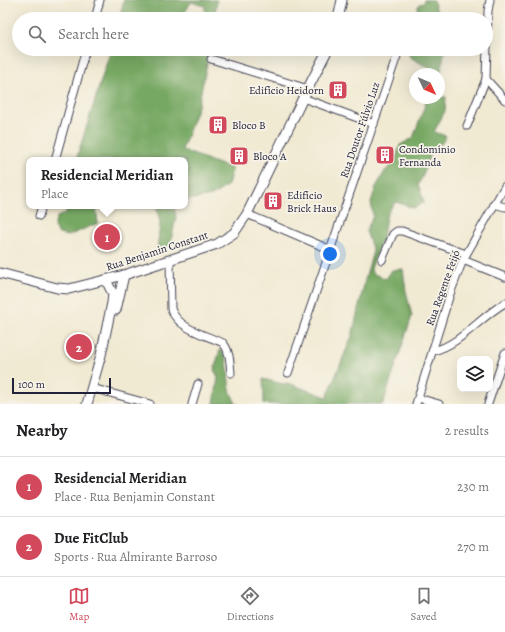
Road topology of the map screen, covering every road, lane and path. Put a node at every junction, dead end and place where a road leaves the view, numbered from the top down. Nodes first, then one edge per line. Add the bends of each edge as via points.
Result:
1 (100, 0) edge
2 (342, 0) edge
3 (490, 0) edge
4 (97, 12) edge
5 (339, 12) edge
6 (488, 12) edge
7 (84, 56) edge
8 (324, 56) edge
9 (397, 56) edge
10 (487, 56) edge
11 (211, 59) dead end
12 (486, 79) junction
13 (308, 89) junction
14 (303, 98) junction
15 (505, 100) edge
16 (374, 124) junction
17 (467, 126) dead end
18 (56, 157) edge
19 (505, 186) edge
20 (494, 204) junction
21 (505, 207) edge
22 (41, 209) edge
23 (247, 214) junction
24 (39, 216) dead end
25 (331, 250) junction
26 (464, 257) junction
27 (170, 260) junction
28 (382, 260) dead end
29 (0, 273) edge
30 (124, 275) junction
31 (505, 277) edge
32 (106, 280) junction
33 (505, 303) edge
34 (433, 351) junction
35 (505, 353) edge
36 (101, 354) junction
37 (231, 373) dead end
38 (288, 373) dead end
39 (198, 384) dead end
40 (92, 388) junction
41 (417, 401) edge
42 (87, 404) edge
43 (150, 404) edge
44 (192, 404) edge
45 (439, 404) edge
46 (488, 404) edge

1 - 4 street
2 - 5 main road
3 - 6 street
7 - 18 street
8 - 13 main road, Rua Benjamin Constant
9 - 16 street, Rua Doutor Fúlvio Luz
10 - 12 street
11 - 13 street
12 - 15 street
12 - 17 street
13 - 14 main road, Rua Benjamin Constant
14 - 16 street
14 - 23 main road, Rua Benjamin Constant
16 - 25 street, Rua Doutor Fúlvio Luz
19 - 20 street, Rua Regente Feijó
20 - 21 street
20 - 26 street, Rua Regente Feijó
22 - 24 street
23 - 25 street
23 - 27 main road, Rua Benjamin Constant via 238,229 223,242
25 - 38 street, Rua Doutor Fúlvio Luz
26 - 28 street via 397,231 392,234
26 - 31 street
26 - 34 street, Rua Regente Feijó
27 - 30 main road, Rua Benjamin Constant
27 - 37 street via 173,315 186,326 224,343
29 - 32 main road, Rua Benjamin Constant via 69,289
30 - 32 main road, Rua Benjamin Constant
30 - 36 main road via 109,336
32 - 36 main road via 112,294 112,303
33 - 34 street via 456,339
34 - 41 street, Rua Regente Feijó
35 - 46 street
36 - 40 main road
39 - 44 street
40 - 42 main road
40 - 43 street
41 - 45 street

